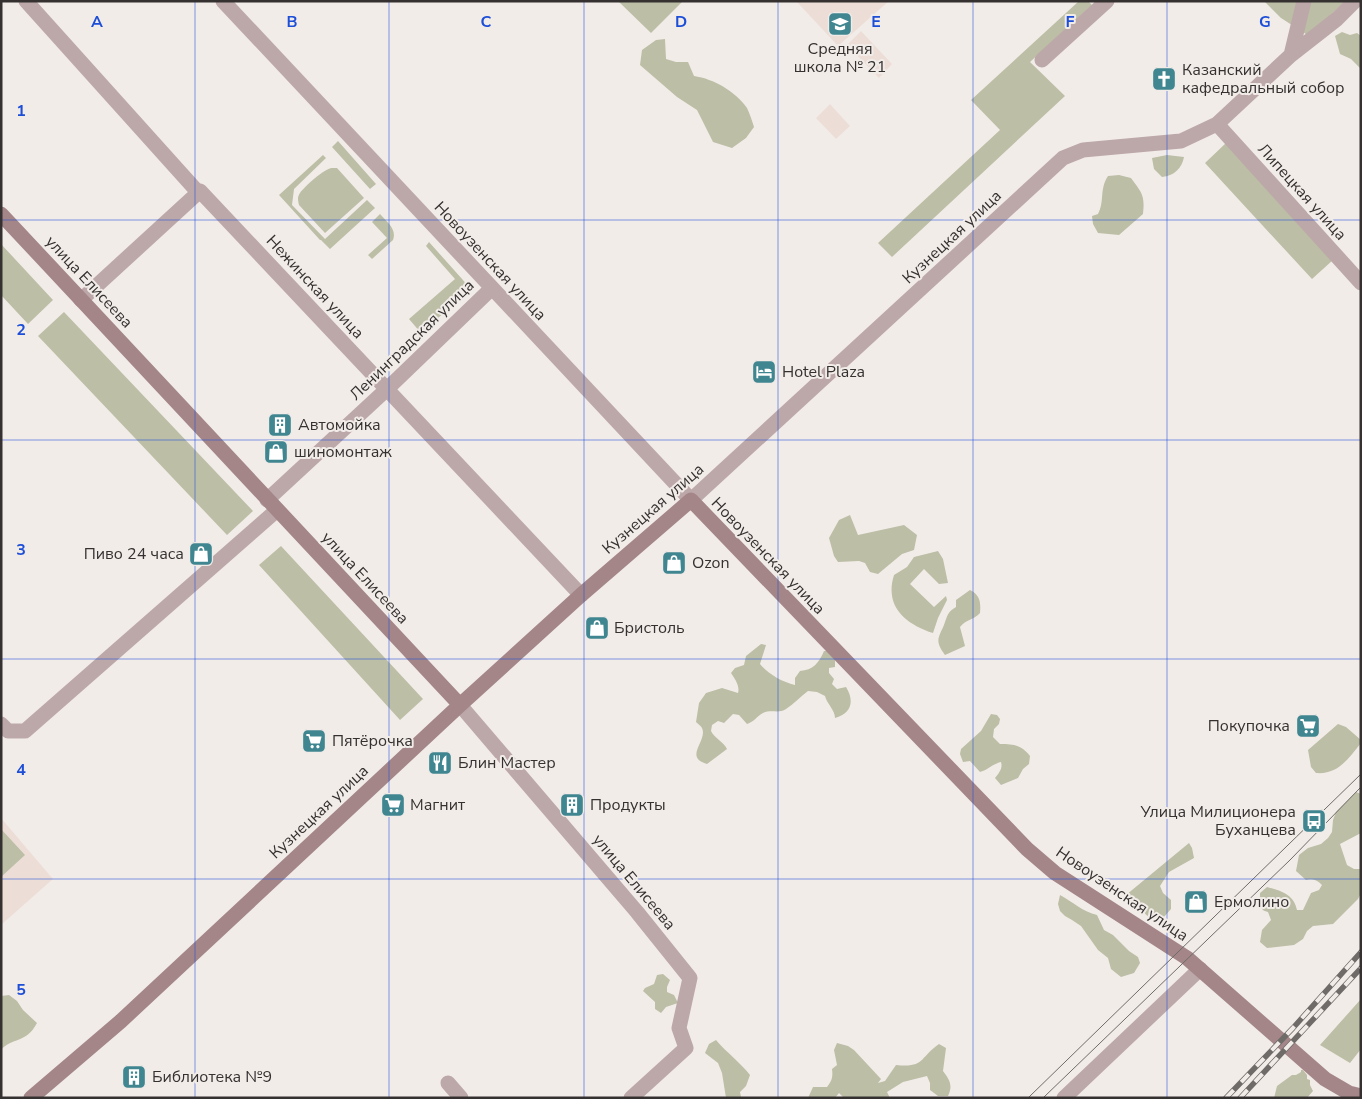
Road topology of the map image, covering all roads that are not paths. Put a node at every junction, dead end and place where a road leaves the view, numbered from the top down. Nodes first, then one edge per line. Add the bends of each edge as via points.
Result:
1 (26, 1) edge
2 (223, 1) edge
3 (1107, 1) edge
4 (1304, 1) edge
5 (1355, 1) edge
6 (1291, 55) junction
7 (1042, 60) dead end
8 (1217, 124) junction
9 (200, 191) junction
10 (1, 214) edge
11 (1361, 283) edge
12 (492, 288) junction
13 (81, 300) junction
14 (387, 389) junction
15 (691, 500) junction
16 (272, 505) junction
17 (581, 595) junction
18 (460, 705) junction
19 (1, 724) edge
20 (1200, 969) junction
21 (448, 1083) dead end
22 (1361, 1096) edge
23 (31, 1098) edge
24 (461, 1098) edge
25 (631, 1098) edge
26 (1064, 1098) edge

1 - 9 street, Нежинская улица
2 - 12 street, Новоузенская улица
3 - 7 street
4 - 6 street
5 - 6 street, Кузнецкая улица
6 - 8 street, Кузнецкая улица
8 - 11 street, Липецкая улица
8 - 15 street, Кузнецкая улица via 1181,141 1083,150 1063,158
9 - 13 street
9 - 14 street, Нежинская улица
10 - 13 street, улица Елисеева
12 - 14 street, Ленинградская улица
12 - 15 street, Новоузенская улица
13 - 16 street, улица Елисеева
14 - 16 street, Ленинградская улица
14 - 17 street, Нежинская улица
15 - 17 street, Кузнецкая улица
15 - 20 street, Новоузенская улица via 1027,849 1055,873 1188,958
16 - 18 street, улица Елисеева
16 - 19 street, Ленинградская улица via 25,731 8,731
17 - 18 street, Кузнецкая улица
18 - 23 street, Кузнецкая улица via 121,1021
18 - 25 street, улица Елисеева via 690,978 680,1028 686,1048
20 - 22 street, Новоузенская улица via 1325,1078 1349,1093
20 - 26 street
21 - 24 street

